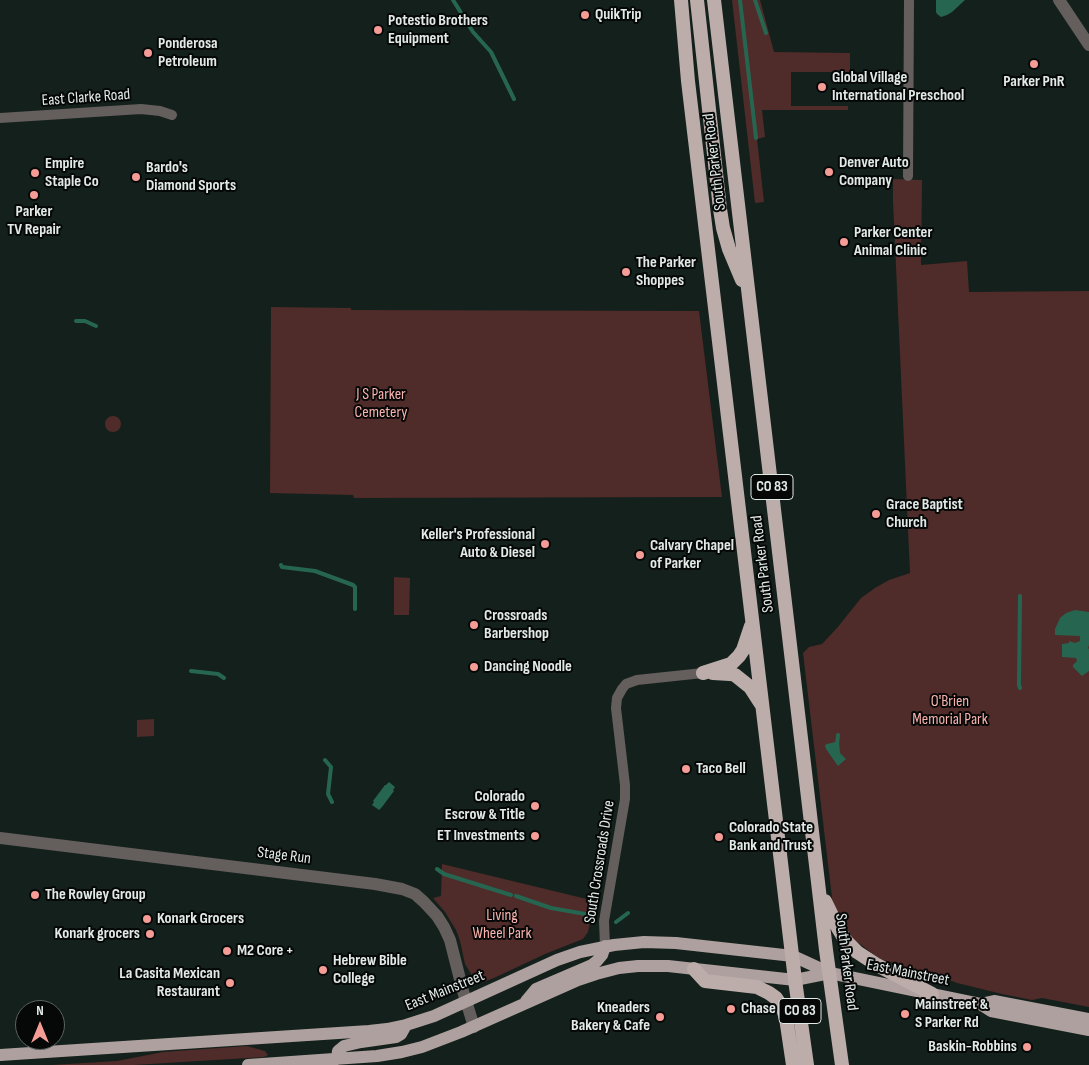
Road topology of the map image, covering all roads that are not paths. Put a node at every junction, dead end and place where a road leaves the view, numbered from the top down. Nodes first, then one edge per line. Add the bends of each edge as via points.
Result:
1 (681, 0) edge
2 (697, 0) edge
3 (714, 0) edge
4 (908, 0) edge
5 (1060, 0) edge
6 (1089, 45) edge
7 (172, 115) dead end
8 (0, 118) edge
9 (908, 176) dead end
10 (749, 297) junction
11 (752, 618) junction
12 (703, 673) junction
13 (763, 707) junction
14 (0, 838) edge
15 (819, 888) junction
16 (605, 946) junction
17 (793, 956) junction
18 (694, 969) junction
19 (830, 973) junction
20 (796, 980) junction
21 (932, 994) junction
22 (466, 1002) junction
23 (524, 1004) junction
24 (980, 1004) junction
25 (1089, 1019) edge
26 (406, 1025) junction
27 (474, 1027) junction
28 (1089, 1030) edge
29 (0, 1055) edge
30 (337, 1059) junction
31 (248, 1065) edge
32 (793, 1065) edge
33 (807, 1065) edge
34 (842, 1065) edge

1 - 11 highway, South Parker Road / CO 83
2 - 10 highway via 723,228
3 - 10 highway, South Parker Road / CO 83
4 - 9 street
5 - 6 street
7 - 8 street, East Clarke Road via 141,109
10 - 15 highway, South Parker Road / CO 83
11 - 12 highway via 739,656 731,664
11 - 13 highway, South Parker Road / CO 83
12 - 13 highway via 735,675 750,687
12 - 16 street, South Crossroads Drive via 637,680 626,684 617,698 625,799 604,921
13 - 17 highway, South Parker Road / CO 83
14 - 22 street, Stage Run via 402,889 420,898 444,927
15 - 19 highway, South Parker Road / CO 83
15 - 21 highway via 838,928 857,952
16 - 17 main road, East Mainstreet via 667,942
16 - 22 main road, East Mainstreet via 558,960
16 - 23 main road via 602,956 592,965 536,988
17 - 19 main road, East Mainstreet
17 - 20 highway, South Parker Road / CO 83
18 - 20 main road, East Mainstreet
18 - 23 main road, East Mainstreet via 657,965 618,968 578,980
18 - 32 highway via 705,981 754,986 776,998 786,1018
19 - 20 main road, East Mainstreet
19 - 21 main road, East Mainstreet
19 - 34 highway, South Parker Road / CO 83
20 - 33 highway, South Parker Road / CO 83
21 - 24 main road, East Mainstreet
22 - 26 main road, East Mainstreet
22 - 27 street, Stage Run
23 - 27 main road, East Mainstreet
24 - 25 main road, East Mainstreet via 994,1001
24 - 28 main road, East Mainstreet via 991,1010
26 - 29 main road, East Mainstreet via 368,1031
26 - 30 main road via 396,1037 344,1046 338,1051
27 - 30 main road, East Mainstreet via 402,1052
30 - 31 main road, East Mainstreet

